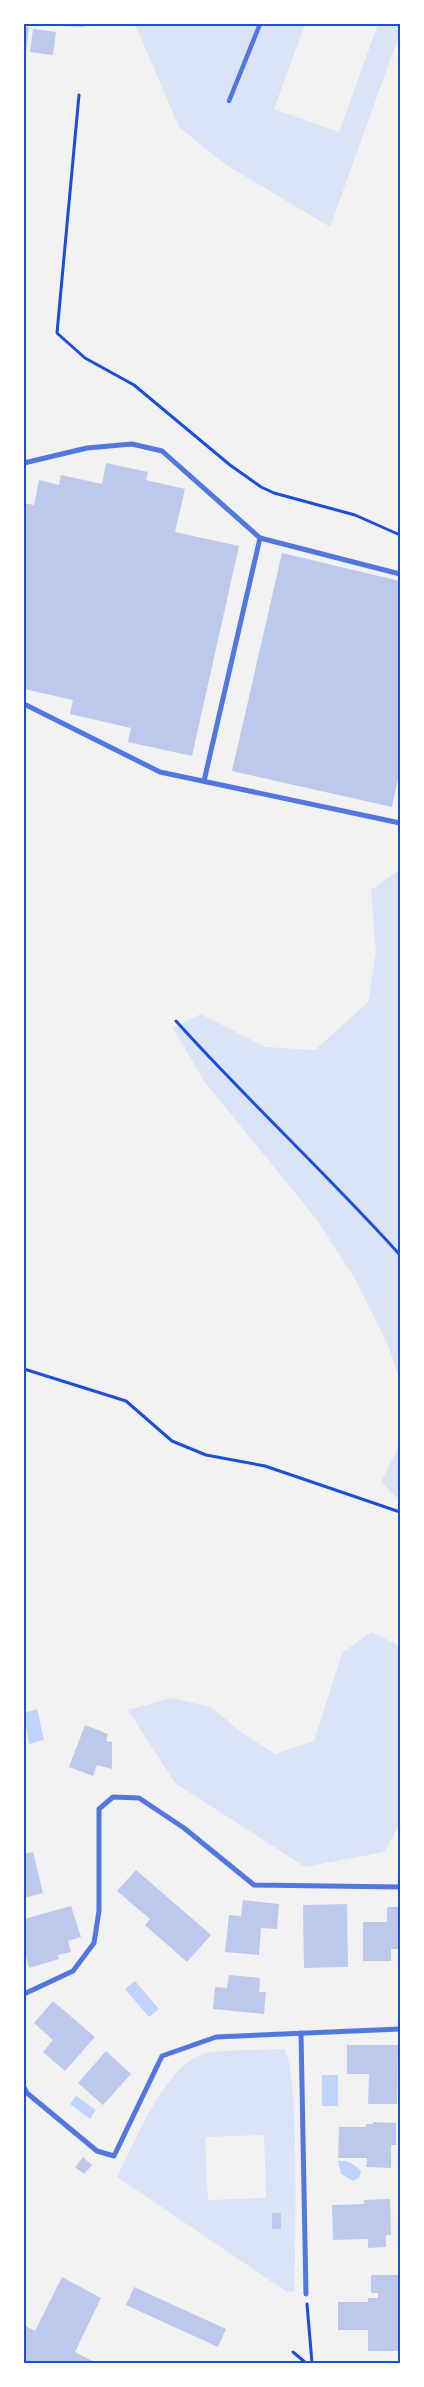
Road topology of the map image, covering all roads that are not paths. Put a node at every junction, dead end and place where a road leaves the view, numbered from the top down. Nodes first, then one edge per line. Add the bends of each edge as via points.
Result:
1 (260, 24) edge
2 (229, 101) dead end
3 (24, 463) edge
4 (260, 538) junction
5 (400, 574) edge
6 (24, 704) edge
7 (204, 781) junction
8 (400, 823) edge
9 (400, 1887) edge
10 (24, 1994) edge
11 (400, 2029) edge
12 (301, 2033) junction
13 (24, 2087) edge
14 (306, 2294) road end

1 - 2 street
3 - 4 street via 87,448 132,444 162,451
4 - 5 street
4 - 7 street
6 - 7 street via 160,772
7 - 8 street
9 - 10 street via 254,1885 184,1828 138,1798 113,1797 99,1809 99,1911 94,1943 73,1971
11 - 12 street
12 - 13 street via 216,2037 162,2056 114,2156 97,2151 27,2094
12 - 14 street

